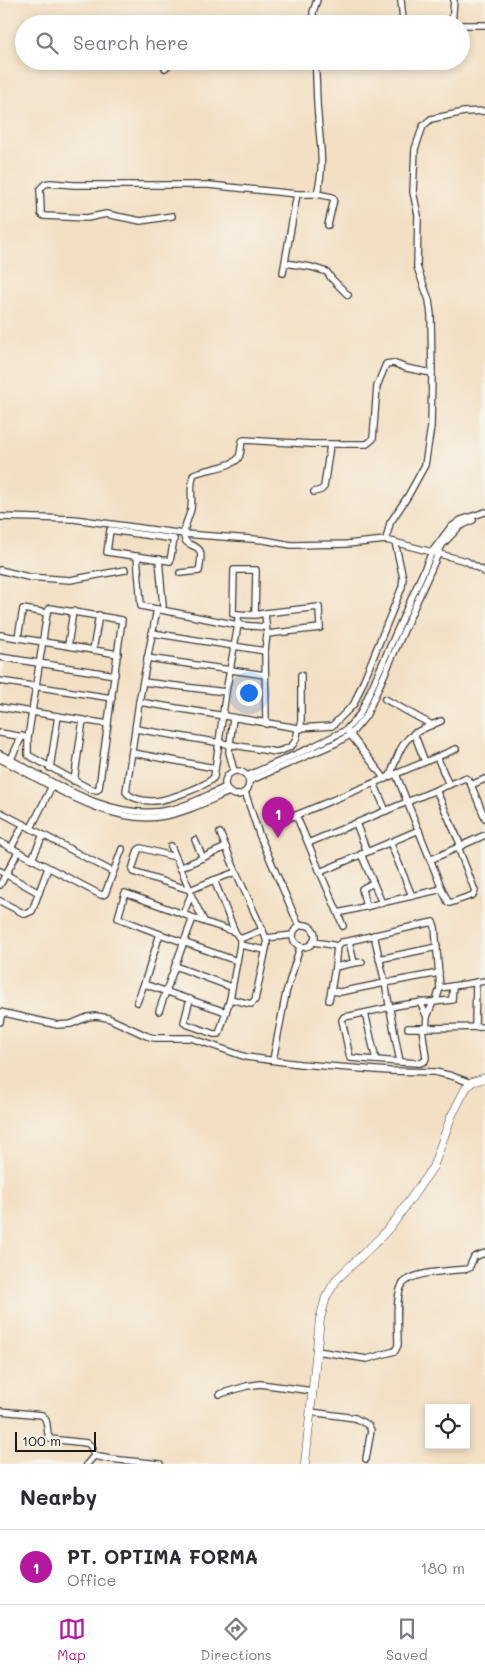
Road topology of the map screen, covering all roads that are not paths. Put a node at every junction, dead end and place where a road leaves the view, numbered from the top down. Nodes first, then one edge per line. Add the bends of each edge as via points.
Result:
1 (317, 0) edge
2 (401, 0) edge
3 (454, 0) edge
4 (313, 15) edge
5 (402, 15) edge
6 (453, 15) edge
7 (470, 25) edge
8 (485, 25) edge
9 (316, 70) edge
10 (485, 111) edge
11 (297, 194) junction
12 (317, 194) junction
13 (172, 216) dead end
14 (328, 225) dead end
15 (285, 263) junction
16 (283, 273) dead end
17 (348, 295) dead end
18 (432, 373) junction
19 (330, 445) junction
20 (314, 492) dead end
21 (485, 512) edge
22 (485, 516) edge
23 (0, 517) edge
24 (184, 534) junction
25 (386, 540) junction
26 (395, 542) junction
27 (432, 552) junction
28 (438, 554) junction
29 (137, 556) junction
30 (159, 559) junction
31 (0, 570) edge
32 (125, 570) dead end
33 (485, 572) edge
34 (180, 573) dead end
35 (419, 588) junction
36 (163, 606) dead end
37 (157, 609) junction
38 (73, 611) junction
39 (48, 613) junction
40 (265, 613) junction
41 (238, 614) junction
42 (99, 615) junction
43 (254, 615) junction
44 (238, 625) junction
45 (267, 630) junction
46 (152, 633) junction
47 (0, 635) edge
48 (18, 638) junction
49 (43, 642) junction
50 (68, 646) junction
51 (233, 647) junction
52 (93, 650) junction
53 (265, 652) junction
54 (118, 654) junction
55 (0, 657) edge
56 (147, 658) junction
57 (40, 663) junction
58 (229, 670) junction
59 (115, 675) junction
60 (265, 675) junction
61 (301, 676) dead end
62 (0, 681) edge
63 (143, 682) junction
64 (36, 687) junction
65 (226, 692) junction
66 (112, 698) junction
67 (386, 699) dead end
68 (139, 702) junction
69 (0, 707) edge
70 (32, 712) junction
71 (58, 716) junction
72 (223, 717) junction
73 (233, 718) junction
74 (83, 720) junction
75 (441, 721) dead end
76 (108, 724) junction
77 (266, 724) junction
78 (432, 725) junction
79 (136, 729) junction
80 (299, 729) junction
81 (348, 732) junction
82 (0, 733) edge
83 (414, 733) junction
84 (25, 737) junction
85 (219, 743) junction
86 (229, 744) junction
87 (456, 749) dead end
88 (133, 753) junction
89 (0, 754) edge
90 (437, 757) junction
91 (0, 759) edge
92 (10, 761) junction
93 (425, 762) junction
94 (50, 768) junction
95 (215, 768) junction
96 (234, 771) junction
97 (391, 776) junction
98 (248, 778) junction
99 (485, 779) edge
100 (74, 781) junction
101 (374, 783) junction
102 (449, 785) junction
103 (471, 785) junction
104 (52, 786) junction
105 (227, 789) junction
106 (436, 790) junction
107 (245, 792) junction
108 (408, 802) junction
109 (386, 811) junction
110 (0, 812) edge
111 (296, 815) junction
112 (485, 818) edge
113 (282, 821) dead end
114 (356, 823) junction
115 (24, 824) junction
116 (31, 828) junction
117 (419, 830) junction
118 (220, 833) dead end
119 (43, 835) junction
120 (485, 835) edge
121 (195, 840) dead end
122 (0, 842) edge
123 (390, 842) junction
124 (308, 844) junction
125 (171, 846) dead end
126 (226, 847) junction
127 (459, 847) junction
128 (11, 848) junction
129 (122, 849) dead end
130 (18, 852) junction
131 (364, 853) junction
132 (175, 857) junction
133 (203, 858) junction
134 (32, 859) junction
135 (430, 860) junction
136 (48, 868) junction
137 (180, 868) junction
138 (0, 871) edge
139 (113, 872) junction
140 (236, 872) junction
141 (320, 872) junction
142 (6, 874) junction
143 (214, 880) junction
144 (373, 883) junction
145 (0, 885) edge
146 (442, 889) junction
147 (191, 892) junction
148 (39, 893) junction
149 (412, 896) junction
150 (0, 901) edge
151 (382, 903) junction
152 (366, 907) junction
153 (338, 913) junction
154 (183, 914) junction
155 (193, 918) junction
156 (204, 921) junction
157 (299, 926) junction
158 (343, 926) dead end
159 (263, 930) junction
160 (234, 932) junction
161 (160, 934) junction
162 (374, 934) junction
163 (292, 935) junction
164 (266, 938) junction
165 (349, 941) junction
166 (184, 942) junction
167 (240, 942) junction
168 (313, 942) junction
169 (300, 946) junction
170 (337, 946) junction
171 (437, 948) junction
172 (265, 950) junction
173 (379, 959) junction
174 (237, 961) junction
175 (362, 962) dead end
176 (354, 963) junction
177 (175, 966) junction
178 (336, 967) junction
179 (439, 973) junction
180 (485, 981) edge
181 (476, 982) junction
182 (385, 983) junction
183 (144, 984) junction
184 (453, 986) junction
185 (231, 987) junction
186 (440, 988) junction
187 (331, 991) junction
188 (166, 992) junction
189 (190, 999) junction
190 (230, 999) junction
191 (329, 1000) dead end
192 (435, 1001) junction
193 (137, 1002) dead end
194 (420, 1002) junction
195 (389, 1008) junction
196 (160, 1011) dead end
197 (1, 1012) edge
198 (226, 1012) junction
199 (365, 1013) junction
200 (427, 1017) junction
201 (0, 1022) edge
202 (475, 1026) junction
203 (485, 1027) edge
204 (408, 1028) dead end
205 (424, 1028) junction
206 (273, 1060) junction
207 (376, 1060) junction
208 (400, 1062) junction
209 (485, 1078) edge
210 (470, 1083) junction
211 (485, 1253) edge
212 (317, 1351) junction
213 (313, 1391) junction
214 (220, 1394) dead end
215 (0, 1411) edge
216 (311, 1412) junction
217 (94, 1456) junction
218 (366, 1459) dead end
219 (87, 1464) edge
220 (160, 1464) edge
221 (305, 1464) edge

1 - 4 street
2 - 5 street
3 - 6 street
7 - 8 street
9 - 12 street via 322,150 322,173
10 - 18 street via 431,119 423,126 415,149 413,192 418,215 417,267 429,300
11 - 12 street
11 - 13 street via 209,185 50,183 40,189 40,211 44,216 88,218 106,214 141,221
11 - 15 street
12 - 14 street via 334,199
15 - 16 street
15 - 17 street via 327,272
18 - 19 street via 386,364 377,386 372,441
18 - 25 street via 431,427 425,465 390,523
19 - 20 street via 324,487
19 - 24 street via 242,441 239,458 235,462 199,471 192,476 191,505
21 - 27 street via 461,520 450,528
22 - 28 street via 458,527
23 - 24 street via 74,519
24 - 25 street via 291,545
24 - 34 street via 187,542 200,550 200,568 197,572
25 - 26 street
26 - 27 street
26 - 80 street via 402,587 354,704 332,726
27 - 28 street
27 - 35 street
28 - 33 street via 466,561
28 - 35 street
29 - 30 street
29 - 30 street via 107,552 110,530 174,539 170,561
29 - 37 street via 141,606
30 - 36 street
31 - 32 street via 28,577 70,580
35 - 81 street via 366,716
37 - 44 street
37 - 46 street
38 - 39 street via 50,608
38 - 42 street
38 - 50 street
39 - 48 street via 22,610
39 - 49 street
40 - 43 street
40 - 45 street
40 - 45 street via 319,607 320,628
41 - 43 street
41 - 43 street via 233,614 234,570 256,570
41 - 44 street
42 - 52 street
42 - 54 street via 122,620
44 - 45 street
44 - 51 street
45 - 53 street
46 - 51 street
46 - 56 street
47 - 48 street
48 - 49 street
49 - 50 street
49 - 57 street
50 - 52 street
51 - 53 street
51 - 58 street
52 - 54 street
53 - 60 street
54 - 59 street
55 - 57 street
56 - 58 street
56 - 63 street
57 - 59 street
57 - 64 street
58 - 60 street
58 - 65 street
59 - 66 street
60 - 77 street
61 - 80 street
62 - 64 street
63 - 65 street
63 - 68 street
64 - 66 street
64 - 70 street
65 - 72 street
66 - 76 street
67 - 78 street
68 - 72 street
68 - 79 street
69 - 70 street
70 - 71 street
70 - 84 street
71 - 74 street
71 - 94 street
72 - 73 street
72 - 85 street
73 - 77 street
73 - 86 street
74 - 76 street
74 - 100 street
75 - 78 street
76 - 100 street via 99,788 90,789
77 - 80 street
78 - 83 street
79 - 85 street
79 - 88 street
80 - 86 street via 296,743 276,752
81 - 97 street
81 - 98 street via 336,743
82 - 84 street
83 - 93 street
83 - 97 street via 401,747
84 - 92 street
84 - 94 street via 29,757
85 - 86 street
85 - 95 street
86 - 96 street
87 - 90 street
88 - 95 street
88 - 95 street via 127,794 152,802 208,782 214,777
89 - 92 street
90 - 93 street
90 - 102 street
91 - 92 street
92 - 104 street
92 - 105 street via 91,801 148,813 189,804
93 - 97 street
94 - 100 street
96 - 98 street
96 - 105 street via 226,779
97 - 101 street
97 - 108 street
98 - 107 street via 249,787
99 - 103 street
101 - 109 street
101 - 111 street
102 - 103 street via 466,777
102 - 106 street
103 - 112 street
104 - 105 street via 99,809 149,818 176,813
104 - 116 street
105 - 107 street via 237,795
106 - 108 street
106 - 127 street
107 - 157 street via 259,834
108 - 109 street
108 - 117 street
109 - 114 street
110 - 115 street
111 - 113 street
111 - 124 street
114 - 124 street
114 - 131 street
115 - 116 street
115 - 128 street
116 - 119 street
117 - 123 street
117 - 135 street
118 - 126 street
119 - 134 street
119 - 139 street
120 - 127 street
121 - 133 street
122 - 128 street
123 - 131 street
123 - 149 street
124 - 141 street
125 - 132 street
126 - 133 street
126 - 140 street
127 - 135 street
127 - 146 street via 474,894 450,903
128 - 130 street
129 - 139 street
130 - 134 street
130 - 142 street
131 - 141 street
131 - 144 street
132 - 137 street
132 - 147 street via 141,848 132,870
133 - 137 street
134 - 136 street
135 - 146 street
136 - 139 street via 101,895 106,894
136 - 148 street
137 - 147 street
138 - 142 street
140 - 143 street
140 - 159 street
141 - 153 street
142 - 145 street
142 - 148 street
143 - 147 street
143 - 160 street
144 - 151 street
144 - 152 street via 362,889
146 - 149 street
147 - 154 street
147 - 156 street
148 - 150 street via 32,912 27,914
149 - 151 street
151 - 152 street
152 - 153 street
153 - 158 street
154 - 155 street
154 - 161 street via 124,894 118,918
155 - 156 street
155 - 166 street
156 - 160 street
157 - 163 street
157 - 168 street via 308,925 314,930
159 - 164 street
159 - 167 street
160 - 167 street
161 - 166 street
161 - 183 street
162 - 165 street
162 - 171 street via 432,922
162 - 173 street
163 - 164 street
163 - 169 street
164 - 172 street
165 - 170 street
165 - 176 street
166 - 174 street
166 - 177 street
167 - 172 street
167 - 174 street
168 - 169 street via 307,947
168 - 170 street
169 - 206 street via 286,993
170 - 178 street
171 - 173 street
171 - 179 street
172 - 190 street via 255,1000 251,1004
173 - 182 street
174 - 185 street
175 - 176 street
176 - 178 street
177 - 185 street
177 - 188 street
178 - 187 street
179 - 182 street
179 - 186 street
180 - 181 street
181 - 184 street
181 - 202 street
182 - 187 street
182 - 195 street
183 - 188 street
183 - 193 street
184 - 186 street
184 - 192 street via 452,1000
185 - 190 street
186 - 192 street
187 - 191 street
188 - 189 street
188 - 196 street
189 - 198 street
189 - 198 street via 186,1024 219,1034
190 - 198 street
192 - 194 street
192 - 200 street
194 - 195 street
194 - 200 street
195 - 199 street
195 - 208 street
197 - 201 street
197 - 206 street via 58,1025 71,1024 88,1016 108,1018 147,1036 191,1038 246,1057
199 - 207 street
199 - 207 street via 341,1018 350,1058
200 - 205 street
202 - 203 street
202 - 205 street
204 - 205 street
205 - 208 street via 425,1061
206 - 210 street via 435,1072
207 - 208 street
209 - 210 street
210 - 212 street via 451,1117 436,1160 422,1183 396,1221 329,1290 322,1308
211 - 212 street via 474,1257 467,1269 422,1275 404,1282 399,1298 398,1345 395,1351 368,1359
212 - 213 street
213 - 214 street via 260,1384
213 - 216 street
215 - 217 street via 42,1415 47,1420 50,1438 87,1443 92,1447
216 - 218 street via 355,1418 368,1425
216 - 221 street
217 - 219 street
217 - 220 street

